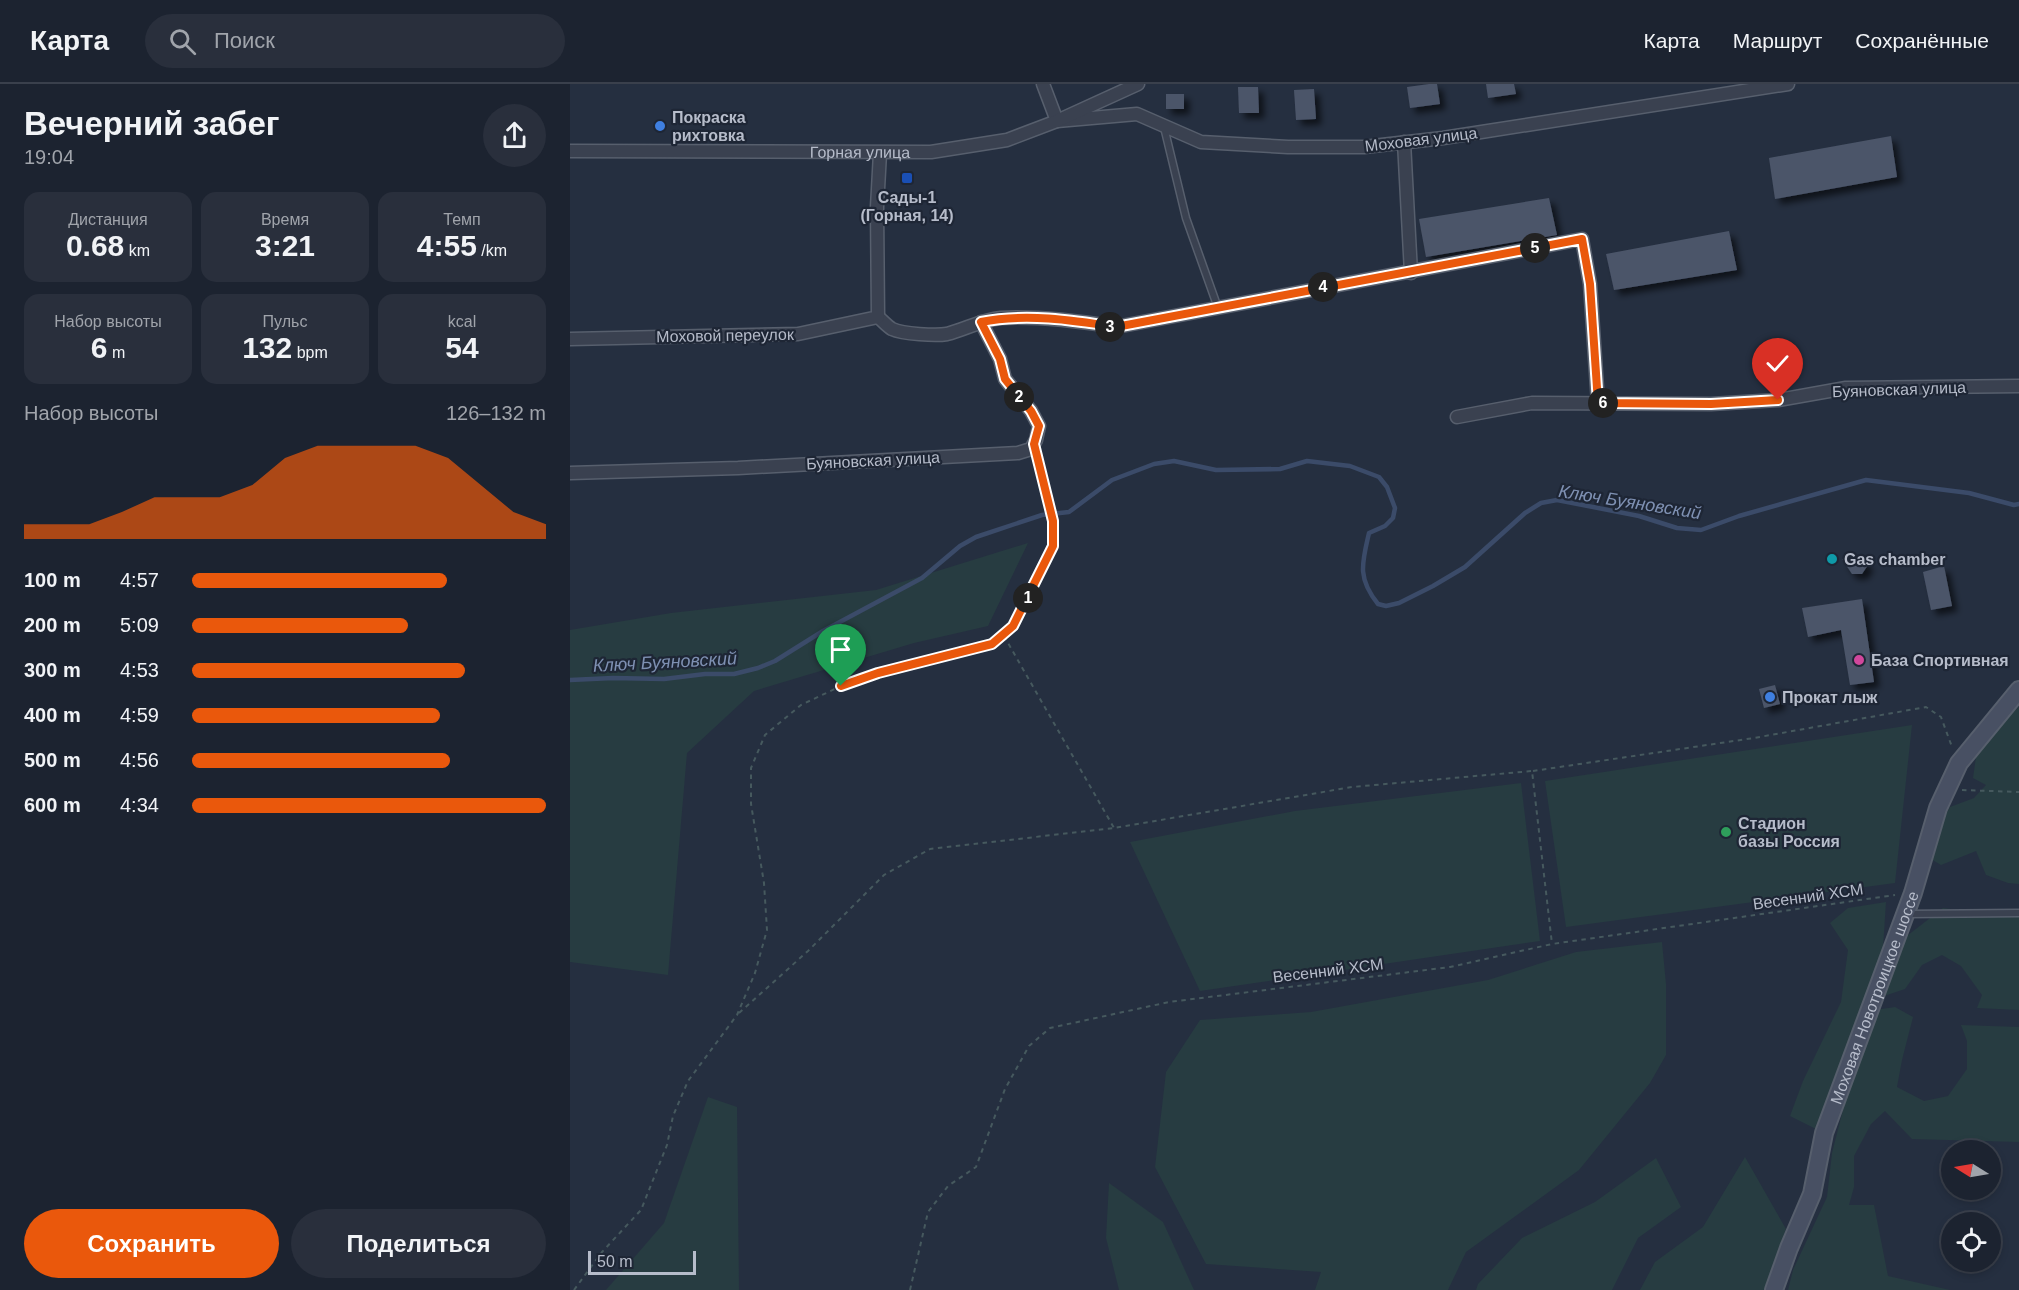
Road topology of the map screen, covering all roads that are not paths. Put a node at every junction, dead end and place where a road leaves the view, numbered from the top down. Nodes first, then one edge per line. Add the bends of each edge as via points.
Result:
1 (1043, 84) edge
2 (1138, 84) edge
3 (1788, 84) edge
4 (1057, 121) junction
5 (1164, 126) junction
6 (1404, 142) junction
7 (570, 151) edge
8 (880, 153) junction
9 (1412, 273) junction
10 (1218, 308) junction
11 (878, 317) junction
12 (981, 322) junction
13 (570, 339) edge
14 (2019, 386) edge
15 (1598, 403) junction
16 (1456, 417) dead end
17 (570, 473) edge
18 (2019, 690) edge
19 (1903, 914) junction
20 (2019, 914) edge
21 (1774, 1290) edge

1 - 4 street
2 - 4 street, Горная улица
3 - 6 street, Моховая улица
4 - 5 street, Моховая улица via 1137,114
4 - 8 street, Горная улица via 1007,140 930,152
5 - 6 street, Моховая улица via 1201,142 1288,147
5 - 10 lane via 1186,218
6 - 9 street
7 - 8 street, Горная улица
8 - 11 street
9 - 10 street
9 - 15 street via 1582,239 1590,284
10 - 12 street via 1116,327 1033,318
11 - 12 street via 892,329 911,333 946,334
11 - 13 street, Моховой переулок via 798,334
12 - 17 street, Буяновская улица via 1000,359 1005,379 1039,426 1031,449 1018,453 738,468
14 - 15 street, Буяновская улица via 1846,388 1778,400 1711,404
15 - 16 street, Буяновская улица via 1532,403
18 - 19 main road, Моховая Новотроицкое шоссе via 1959,763 1938,808
19 - 20 lane
19 - 21 main road, Моховая Новотроицкое шоссе via 1824,1133 1812,1194

